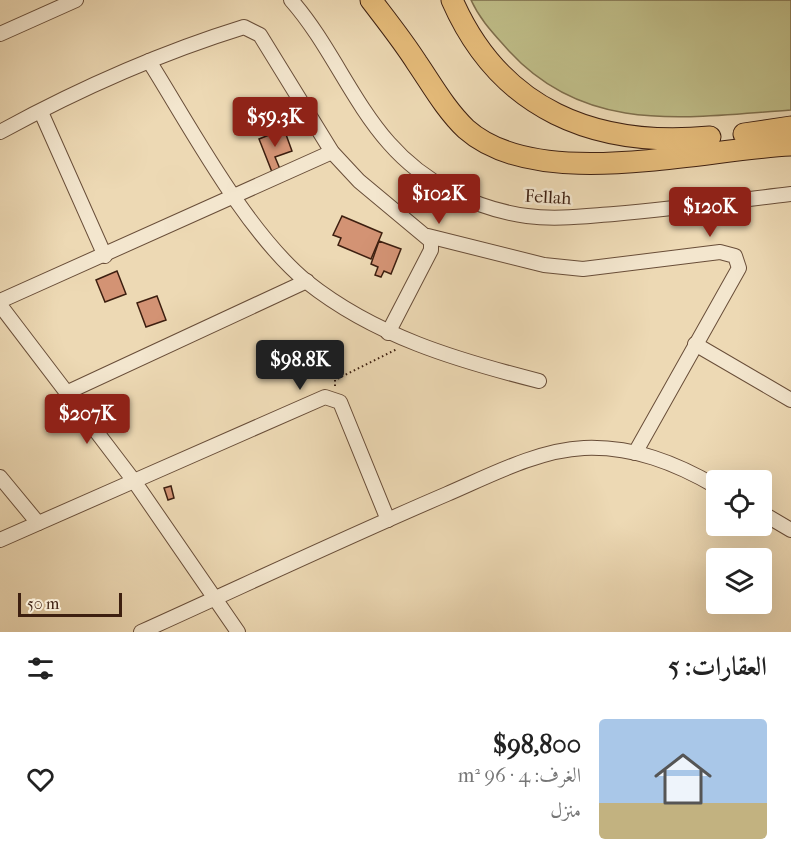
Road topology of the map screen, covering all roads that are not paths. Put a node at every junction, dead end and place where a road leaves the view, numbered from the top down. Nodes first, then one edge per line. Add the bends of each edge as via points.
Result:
1 (76, 0) edge
2 (291, 0) edge
3 (371, 0) edge
4 (453, 0) edge
5 (0, 33) edge
6 (149, 61) junction
7 (41, 112) junction
8 (791, 127) edge
9 (0, 132) edge
10 (791, 145) edge
11 (332, 152) junction
12 (791, 194) edge
13 (234, 196) junction
14 (428, 236) junction
15 (105, 256) junction
16 (307, 281) junction
17 (0, 303) edge
18 (388, 333) junction
19 (694, 344) junction
20 (539, 381) dead end
21 (68, 392) junction
22 (791, 400) edge
23 (635, 453) junction
24 (0, 477) edge
25 (134, 481) junction
26 (706, 481) edge
27 (388, 519) junction
28 (772, 519) edge
29 (38, 523) junction
30 (791, 530) edge
31 (0, 540) edge
32 (213, 599) junction
33 (141, 632) edge
34 (238, 632) edge

1 - 5 street
2 - 12 street, Fellah via 388,143 410,165 460,196 528,216 557,218
3 - 10 highway via 449,111 484,143 499,149 550,161 590,164
4 - 8 highway via 472,39 503,77 540,106 580,126 617,135 670,140
6 - 7 street
6 - 11 street via 244,27 260,35
6 - 13 street
7 - 9 street
7 - 15 street
11 - 13 street
11 - 14 street via 359,181
13 - 15 street
13 - 16 street via 275,249
14 - 18 street via 431,250
14 - 19 street via 544,265 583,268 720,252 735,256 739,268
15 - 17 street
16 - 18 street
16 - 21 street
17 - 21 street
18 - 20 street via 469,363
19 - 22 street
19 - 23 street
21 - 25 street
23 - 26 street via 682,467
23 - 27 street via 581,448 542,457
24 - 29 street
25 - 27 street via 326,397 334,398 340,402
25 - 29 street
25 - 32 street
27 - 32 street
28 - 30 street
29 - 31 street
32 - 33 street
32 - 34 street

